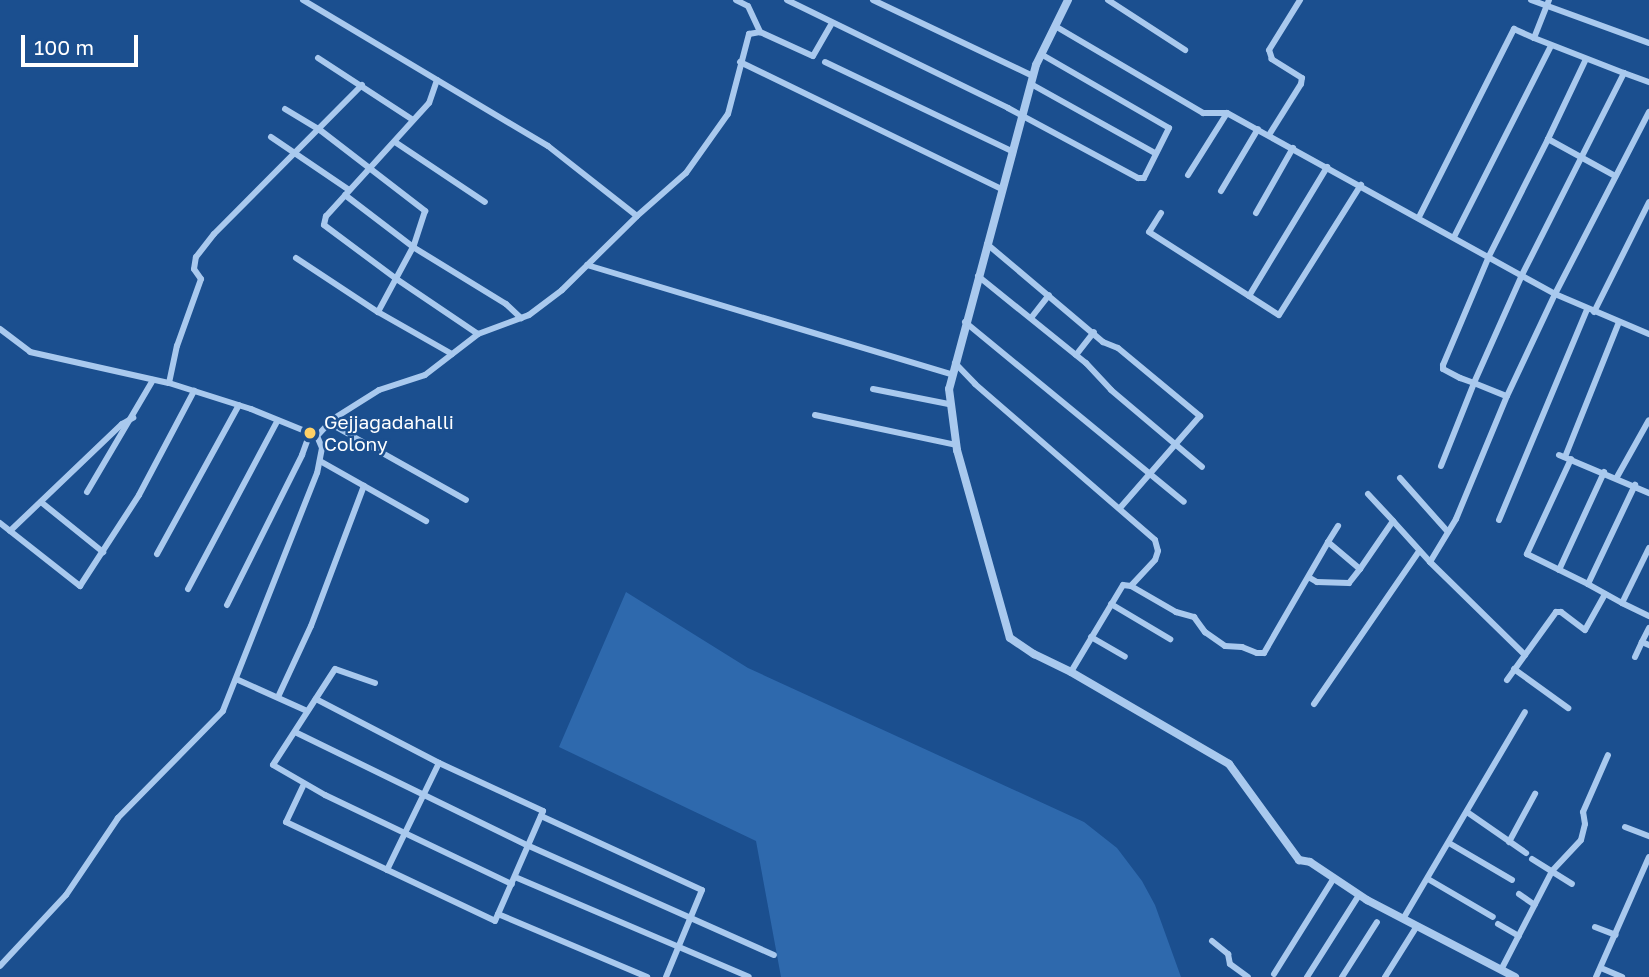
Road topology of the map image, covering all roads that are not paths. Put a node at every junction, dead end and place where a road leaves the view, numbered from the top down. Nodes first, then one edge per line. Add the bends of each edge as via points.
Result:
1 (303, 0) edge
2 (736, 0) edge
3 (787, 0) edge
4 (873, 0) edge
5 (1068, 0) edge
6 (1108, 0) edge
7 (1300, 0) edge
8 (1531, 0) edge
9 (1548, 3) edge
10 (832, 23) junction
11 (1055, 26) junction
12 (760, 32) junction
13 (1534, 38) junction
14 (1649, 43) edge
15 (1550, 46) junction
16 (1185, 50) dead end
17 (1041, 54) junction
18 (318, 58) dead end
19 (1586, 60) junction
20 (740, 62) junction
21 (825, 62) dead end
22 (1625, 73) junction
23 (437, 80) junction
24 (1032, 80) junction
25 (1649, 82) edge
26 (362, 85) junction
27 (285, 109) dead end
28 (1649, 111) edge
29 (1227, 113) junction
30 (1022, 116) junction
31 (413, 120) junction
32 (1258, 129) junction
33 (320, 130) junction
34 (1269, 135) junction
35 (271, 137) dead end
36 (1548, 139) junction
37 (394, 142) junction
38 (1293, 148) junction
39 (1012, 151) junction
40 (296, 152) junction
41 (1155, 153) junction
42 (1582, 157) junction
43 (1327, 167) junction
44 (369, 169) junction
45 (1188, 175) dead end
46 (1615, 176) junction
47 (1361, 185) junction
48 (1002, 189) junction
49 (1221, 191) dead end
50 (347, 192) junction
51 (485, 202) dead end
52 (1649, 202) edge
53 (1160, 213) dead end
54 (1256, 213) dead end
55 (637, 216) junction
56 (1419, 217) junction
57 (1454, 237) junction
58 (987, 244) junction
59 (413, 247) junction
60 (1489, 256) junction
61 (296, 258) dead end
62 (587, 265) junction
63 (1522, 275) junction
64 (978, 276) junction
65 (395, 278) junction
66 (1555, 294) junction
67 (1049, 295) junction
68 (1249, 296) junction
69 (1590, 311) junction
70 (377, 312) junction
71 (521, 318) junction
72 (1031, 318) junction
73 (965, 322) junction
74 (1619, 322) junction
75 (0, 329) edge
76 (1094, 332) junction
77 (478, 334) junction
78 (1649, 334) edge
79 (452, 354) junction
80 (1076, 355) junction
81 (954, 362) junction
82 (951, 374) junction
83 (153, 380) junction
84 (169, 383) junction
85 (1474, 383) junction
86 (873, 389) dead end
87 (194, 391) junction
88 (1507, 396) junction
89 (950, 404) junction
90 (239, 405) junction
91 (815, 415) dead end
92 (132, 418) junction
93 (278, 420) junction
94 (1649, 420) edge
95 (329, 423) junction
96 (313, 434) junction
97 (1176, 444) junction
98 (956, 445) junction
99 (1565, 457) junction
100 (320, 461) junction
101 (1441, 466) dead end
102 (1202, 467) dead end
103 (1604, 471) junction
104 (1151, 475) junction
105 (1617, 477) junction
106 (1400, 478) dead end
107 (1635, 485) junction
108 (365, 486) junction
109 (87, 492) dead end
110 (1649, 493) edge
111 (1368, 494) dead end
112 (466, 500) dead end
113 (41, 502) junction
114 (1184, 502) dead end
115 (1120, 508) junction
116 (1499, 520) dead end
117 (1393, 521) junction
118 (426, 522) dead end
119 (0, 523) edge
120 (1338, 526) dead end
121 (10, 531) junction
122 (1448, 532) junction
123 (1328, 542) junction
124 (1649, 548) edge
125 (1419, 551) junction
126 (103, 552) junction
127 (157, 554) dead end
128 (1430, 562) junction
129 (1360, 569) junction
130 (1559, 570) junction
131 (1310, 578) junction
132 (1588, 584) junction
133 (1131, 586) junction
134 (188, 589) dead end
135 (1605, 594) junction
136 (1622, 603) junction
137 (1111, 604) junction
138 (227, 605) dead end
139 (1649, 616) edge
140 (1649, 628) edge
141 (1091, 637) junction
142 (1170, 639) dead end
143 (1646, 644) edge
144 (1525, 655) junction
145 (1125, 657) dead end
146 (1635, 657) dead end
147 (1514, 669) junction
148 (1070, 672) junction
149 (236, 679) junction
150 (1507, 680) dead end
151 (375, 682) dead end
152 (278, 697) junction
153 (316, 699) junction
154 (1314, 704) dead end
155 (1568, 708) dead end
156 (307, 711) junction
157 (1525, 712) dead end
158 (295, 732) junction
159 (1608, 755) dead end
160 (439, 762) junction
161 (304, 784) junction
162 (1535, 794) dead end
163 (422, 797) junction
164 (1467, 812) junction
165 (541, 816) junction
166 (1625, 827) dead end
167 (404, 834) junction
168 (1649, 836) edge
169 (1509, 842) junction
170 (1450, 843) junction
171 (529, 846) junction
172 (1649, 857) edge
173 (387, 870) junction
174 (1552, 872) junction
175 (1334, 878) junction
176 (1428, 879) junction
177 (513, 880) junction
178 (1512, 880) dead end
179 (1572, 884) dead end
180 (1519, 894) dead end
181 (1359, 895) junction
182 (1535, 905) junction
183 (498, 914) junction
184 (1493, 917) dead end
185 (693, 918) junction
186 (1403, 919) junction
187 (1377, 922) dead end
188 (1498, 924) dead end
189 (1418, 926) junction
190 (1595, 927) dead end
191 (1616, 935) junction
192 (1519, 936) junction
193 (1212, 941) dead end
194 (680, 947) junction
195 (774, 955) dead end
196 (0, 966) edge
197 (1601, 968) junction
198 (1502, 970) junction
199 (1274, 974) dead end
200 (648, 977) edge
201 (666, 977) edge
202 (749, 977) edge
203 (1248, 977) edge
204 (1307, 977) edge
205 (1342, 977) edge
206 (1385, 977) edge
207 (1515, 977) edge
208 (1596, 977) edge
209 (1622, 977) edge

1 - 23 street
2 - 12 street via 748,6
3 - 10 street
4 - 24 street
5 - 11 street
6 - 16 street
7 - 34 street via 1269,50 1272,59 1302,78 1301,84
8 - 9 street
9 - 13 street
9 - 14 street
10 - 12 street via 813,56
10 - 30 street
11 - 17 street
11 - 29 street via 1203,113
12 - 20 street via 750,34
13 - 15 street
13 - 56 street via 1514,29
15 - 19 street
15 - 57 street
17 - 24 street
17 - 41 street via 1169,128
18 - 26 street
19 - 22 street
19 - 36 street
20 - 48 street
20 - 55 street via 727,114 686,173
21 - 39 street
22 - 25 street
22 - 42 street
23 - 31 street via 429,103
23 - 55 street via 548,146
24 - 30 street
24 - 41 street
26 - 31 street
26 - 33 street
27 - 33 street
28 - 46 street
29 - 32 street
29 - 45 street
30 - 39 street
30 - 41 street via 1138,178 1144,178
31 - 37 street
32 - 34 street
32 - 49 street
33 - 40 street
33 - 44 street
34 - 38 street
35 - 40 street
36 - 42 street
36 - 60 street
37 - 44 street
37 - 51 street
38 - 43 street
38 - 54 street
39 - 48 street
40 - 50 street
40 - 84 street via 214,234 193,264 201,279
42 - 46 street
42 - 63 street
43 - 47 street
43 - 68 street
44 - 50 street
44 - 59 street via 425,211
46 - 66 street
47 - 56 street
47 - 68 street via 1283,313 1275,313
48 - 58 street
50 - 59 street
50 - 65 street via 326,216 324,226
52 - 69 street
53 - 68 street via 1149,232
55 - 62 street
56 - 57 street
57 - 60 street
58 - 64 street
58 - 67 street
59 - 65 street
59 - 71 street
60 - 63 street
60 - 85 street via 1443,365 1446,371
61 - 70 street
62 - 71 street via 562,290
62 - 82 street
63 - 66 street
63 - 85 street
64 - 72 street
64 - 73 street
65 - 70 street
65 - 77 street
66 - 69 street
66 - 88 street
67 - 72 street
67 - 76 street
69 - 74 street
69 - 116 street
70 - 79 street
71 - 77 street
72 - 80 street
73 - 81 street
73 - 104 street
74 - 78 street
74 - 99 street
75 - 83 street via 30,352
76 - 80 street
76 - 97 street via 1200,416
77 - 79 street
79 - 95 street via 425,375 379,390
80 - 97 street
81 - 82 street
81 - 115 street
82 - 89 street
83 - 84 street
83 - 92 street
84 - 87 street
85 - 88 street
85 - 101 street
86 - 89 street
87 - 90 street
87 - 126 street
88 - 122 street
89 - 98 street
90 - 93 street
90 - 127 street
91 - 98 street
92 - 109 street
92 - 113 street
93 - 96 street
93 - 134 street
94 - 105 street
95 - 96 street
95 - 112 street
96 - 100 street via 322,448
96 - 138 street
97 - 102 street
97 - 104 street
98 - 148 street via 1010,638
99 - 103 street
99 - 130 street via 1527,554
100 - 108 street
100 - 149 street
103 - 105 street
103 - 130 street
104 - 114 street
104 - 115 street
105 - 107 street
106 - 122 street
107 - 110 street
107 - 132 street
108 - 118 street
108 - 152 street
111 - 117 street
113 - 121 street
113 - 126 street
115 - 133 street via 1155,540 1158,551
117 - 125 street
117 - 129 street
119 - 121 street
120 - 123 street
121 - 126 street via 80,586
122 - 128 street
123 - 129 street
123 - 131 street via 1309,571
124 - 136 street
125 - 128 street
125 - 154 street
128 - 144 street
129 - 131 street via 1349,583
130 - 132 street
131 - 133 street via 1264,653 1225,646 1194,617
132 - 135 street
133 - 137 street via 1123,585
135 - 136 street
135 - 144 street via 1585,631 1556,612
136 - 139 street
137 - 141 street
137 - 142 street
140 - 143 street
141 - 145 street
141 - 148 street
143 - 146 street
144 - 147 street
147 - 150 street
147 - 155 street
148 - 175 street via 1229,764 1292,853
149 - 152 street
149 - 196 street via 223,711 118,818 66,895
151 - 153 street via 335,669
152 - 156 street
153 - 156 street
153 - 160 street
156 - 158 street
157 - 164 street
158 - 161 street via 273,765
158 - 163 street
159 - 174 street via 1583,812 1586,824 1581,840
160 - 163 street
160 - 165 street via 542,811
161 - 167 street
161 - 173 street via 286,822
162 - 169 street
163 - 167 street
163 - 171 street
164 - 169 street
164 - 170 street
165 - 171 street
165 - 185 street via 702,890
166 - 168 street
167 - 173 street
167 - 177 street
169 - 174 street
170 - 176 street
170 - 178 street
171 - 177 street
171 - 185 street
172 - 191 street
173 - 183 street via 495,921
174 - 179 street
174 - 182 street
175 - 181 street
175 - 199 street
176 - 184 street
176 - 186 street
177 - 183 street
177 - 194 street
180 - 182 street
181 - 186 street
181 - 204 street
182 - 192 street
183 - 200 street
185 - 194 street
185 - 195 street
186 - 189 street
187 - 205 street
188 - 192 street
189 - 198 street
189 - 206 street
190 - 191 street
191 - 197 street
192 - 198 street
193 - 203 street via 1228,954 1230,964
194 - 201 street
194 - 202 street
197 - 208 street
197 - 209 street
198 - 207 street

